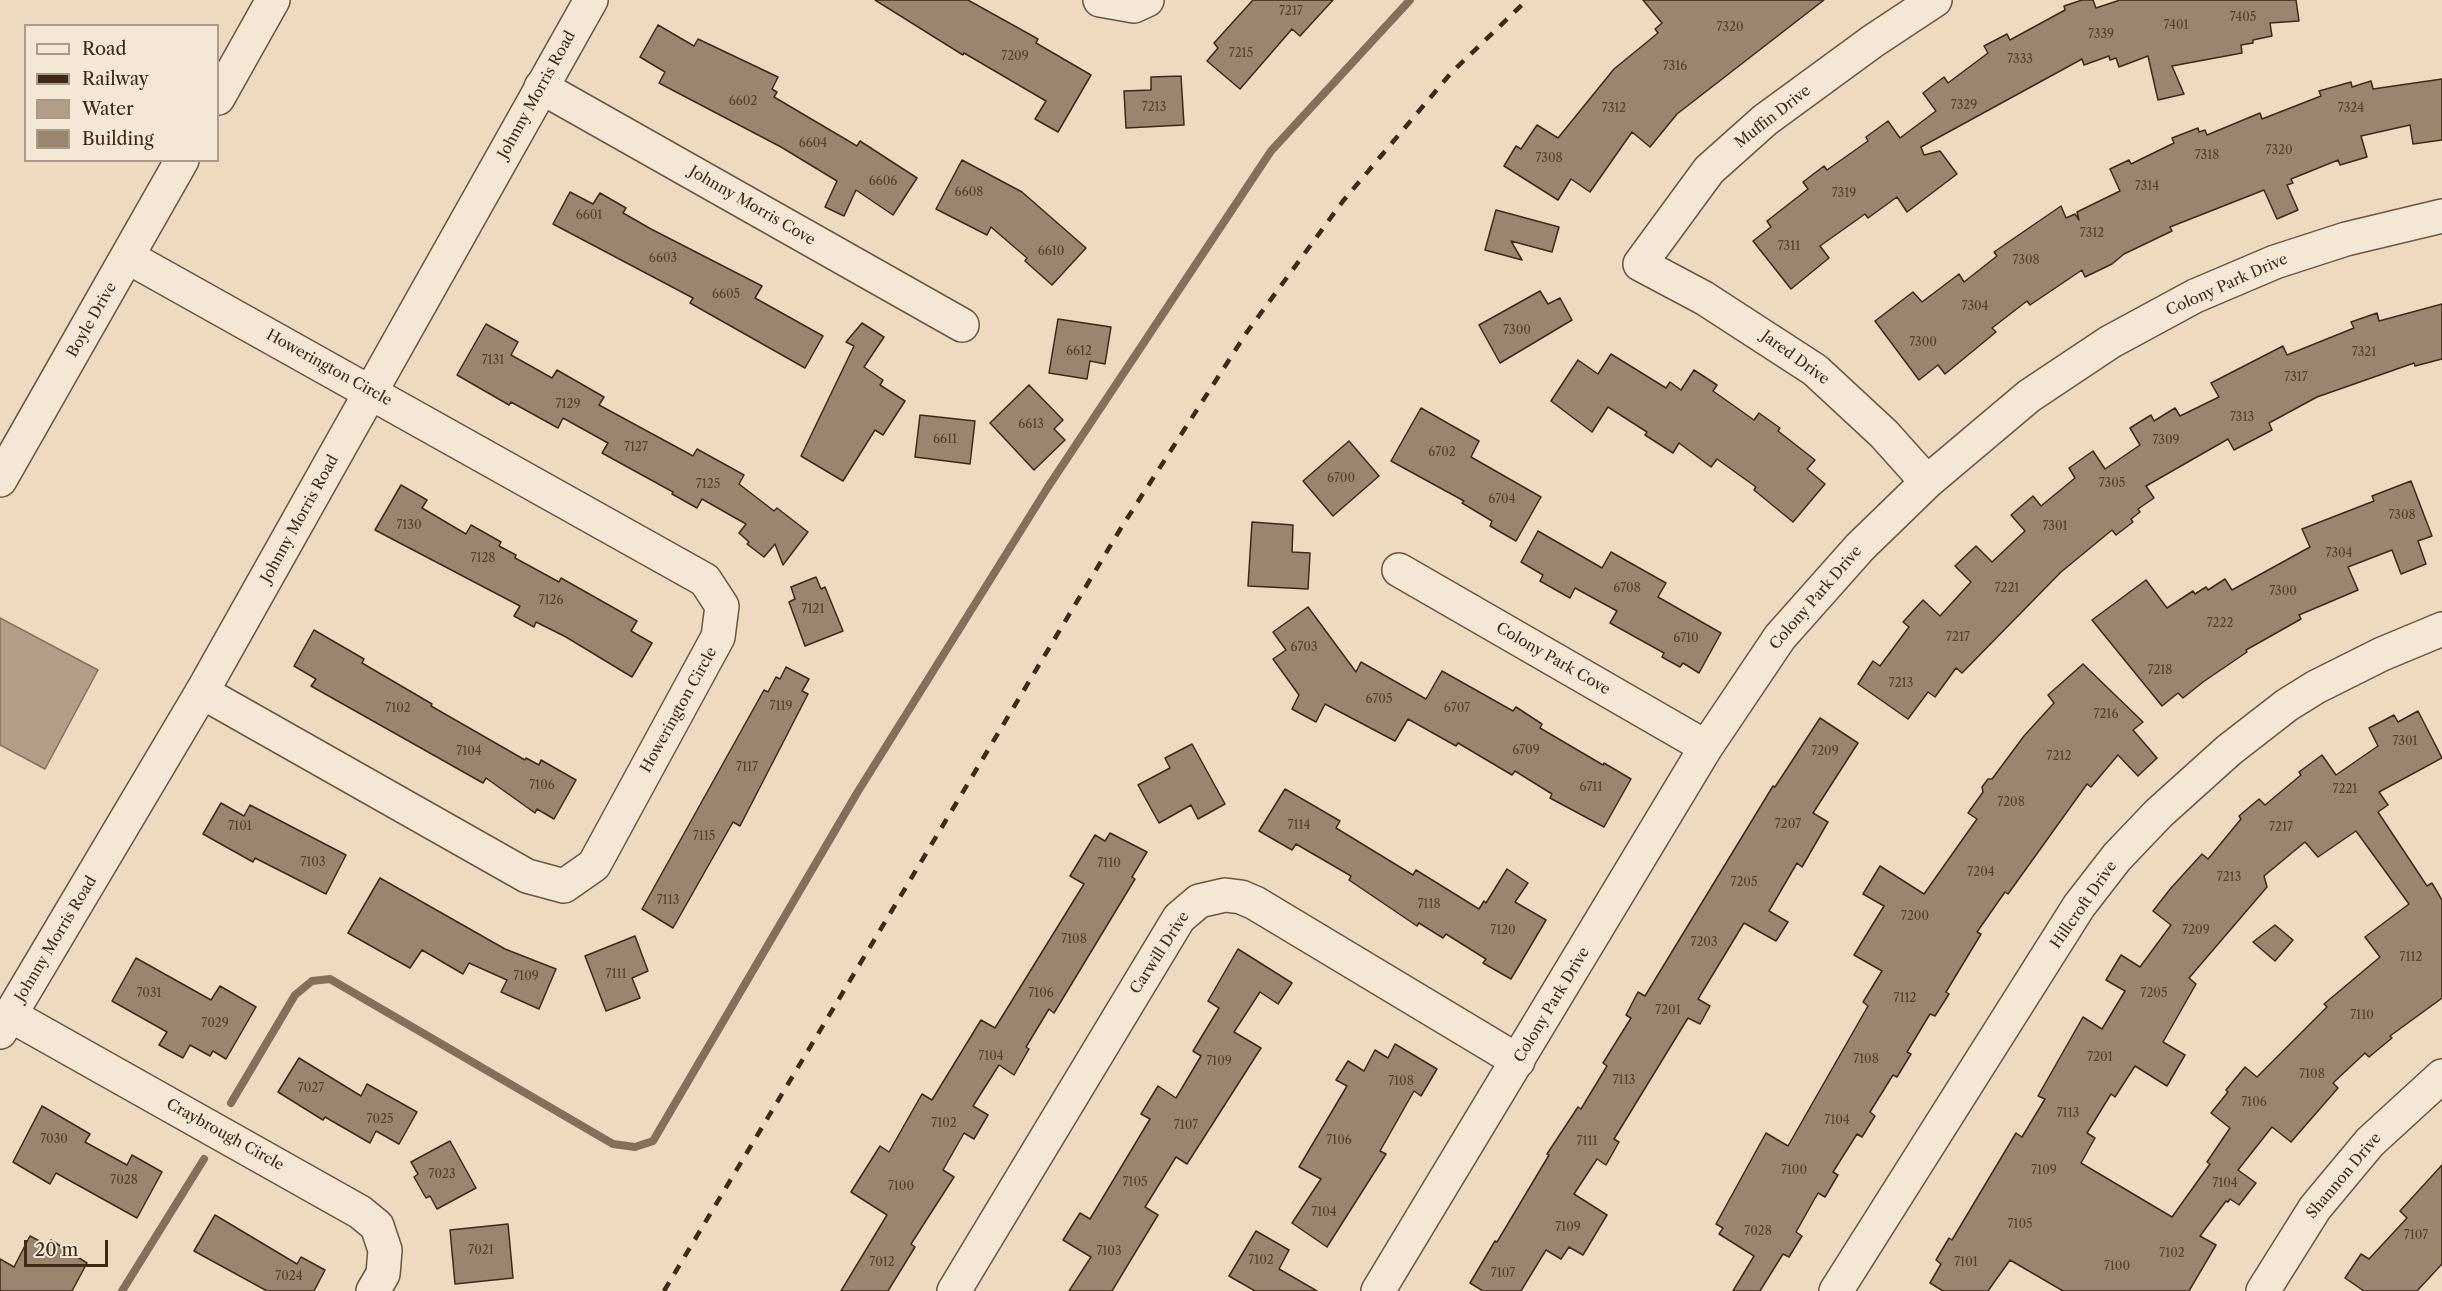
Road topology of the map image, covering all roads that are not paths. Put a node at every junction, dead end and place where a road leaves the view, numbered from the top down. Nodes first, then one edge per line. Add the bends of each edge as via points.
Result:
1 (273, 0) edge
2 (591, 0) edge
3 (1100, 0) edge
4 (1147, 0) edge
5 (1935, 0) edge
6 (541, 87) junction
7 (219, 96) edge
8 (181, 162) edge
9 (2442, 216) edge
10 (128, 257) junction
11 (1640, 264) joint
12 (962, 326) dead end
13 (371, 392) junction
14 (0, 480) edge
15 (1927, 482) junction
16 (1400, 570) dead end
17 (2442, 629) edge
18 (202, 692) junction
19 (1706, 747) junction
20 (5, 1024) edge
21 (1518, 1061) junction
22 (2442, 1076) edge
23 (373, 1291) edge
24 (954, 1291) edge
25 (1378, 1291) edge
26 (1836, 1291) edge
27 (2263, 1291) edge

1 - 7 street
2 - 6 street, Johnny Morris Road
3 - 4 street via 1134,6
5 - 11 street, Muffin Drive via 1766,120 1709,170
6 - 12 street, Johnny Morris Cove
6 - 13 street, Johnny Morris Road
8 - 10 street, Boyle Drive
9 - 15 street, Colony Park Drive via 2275,262 2195,296 2110,342 2029,396
10 - 13 street, Howerington Circle
10 - 14 street, Boyle Drive
11 - 15 street, Jared Drive via 1713,303 1815,370 1884,434
13 - 18 street, Johnny Morris Road
13 - 18 street, Howerington Circle via 705,580 722,606 718,637 594,865 564,886 527,876
15 - 19 street, Colony Park Drive via 1860,547 1780,637
16 - 19 street, Colony Park Cove
17 - 26 street, Hillcroft Drive via 2382,654 2287,705 2158,813 2117,857 2079,906
18 - 20 street, Johnny Morris Road
19 - 21 street, Colony Park Drive
20 - 23 street, Craybrough Circle via 360,1212 376,1226 385,1250 383,1274
21 - 24 street, Carwill Drive via 1255,903 1225,895 1199,900 1179,918
21 - 25 street, Colony Park Drive
22 - 27 street, Shannon Drive via 2363,1150 2315,1208

